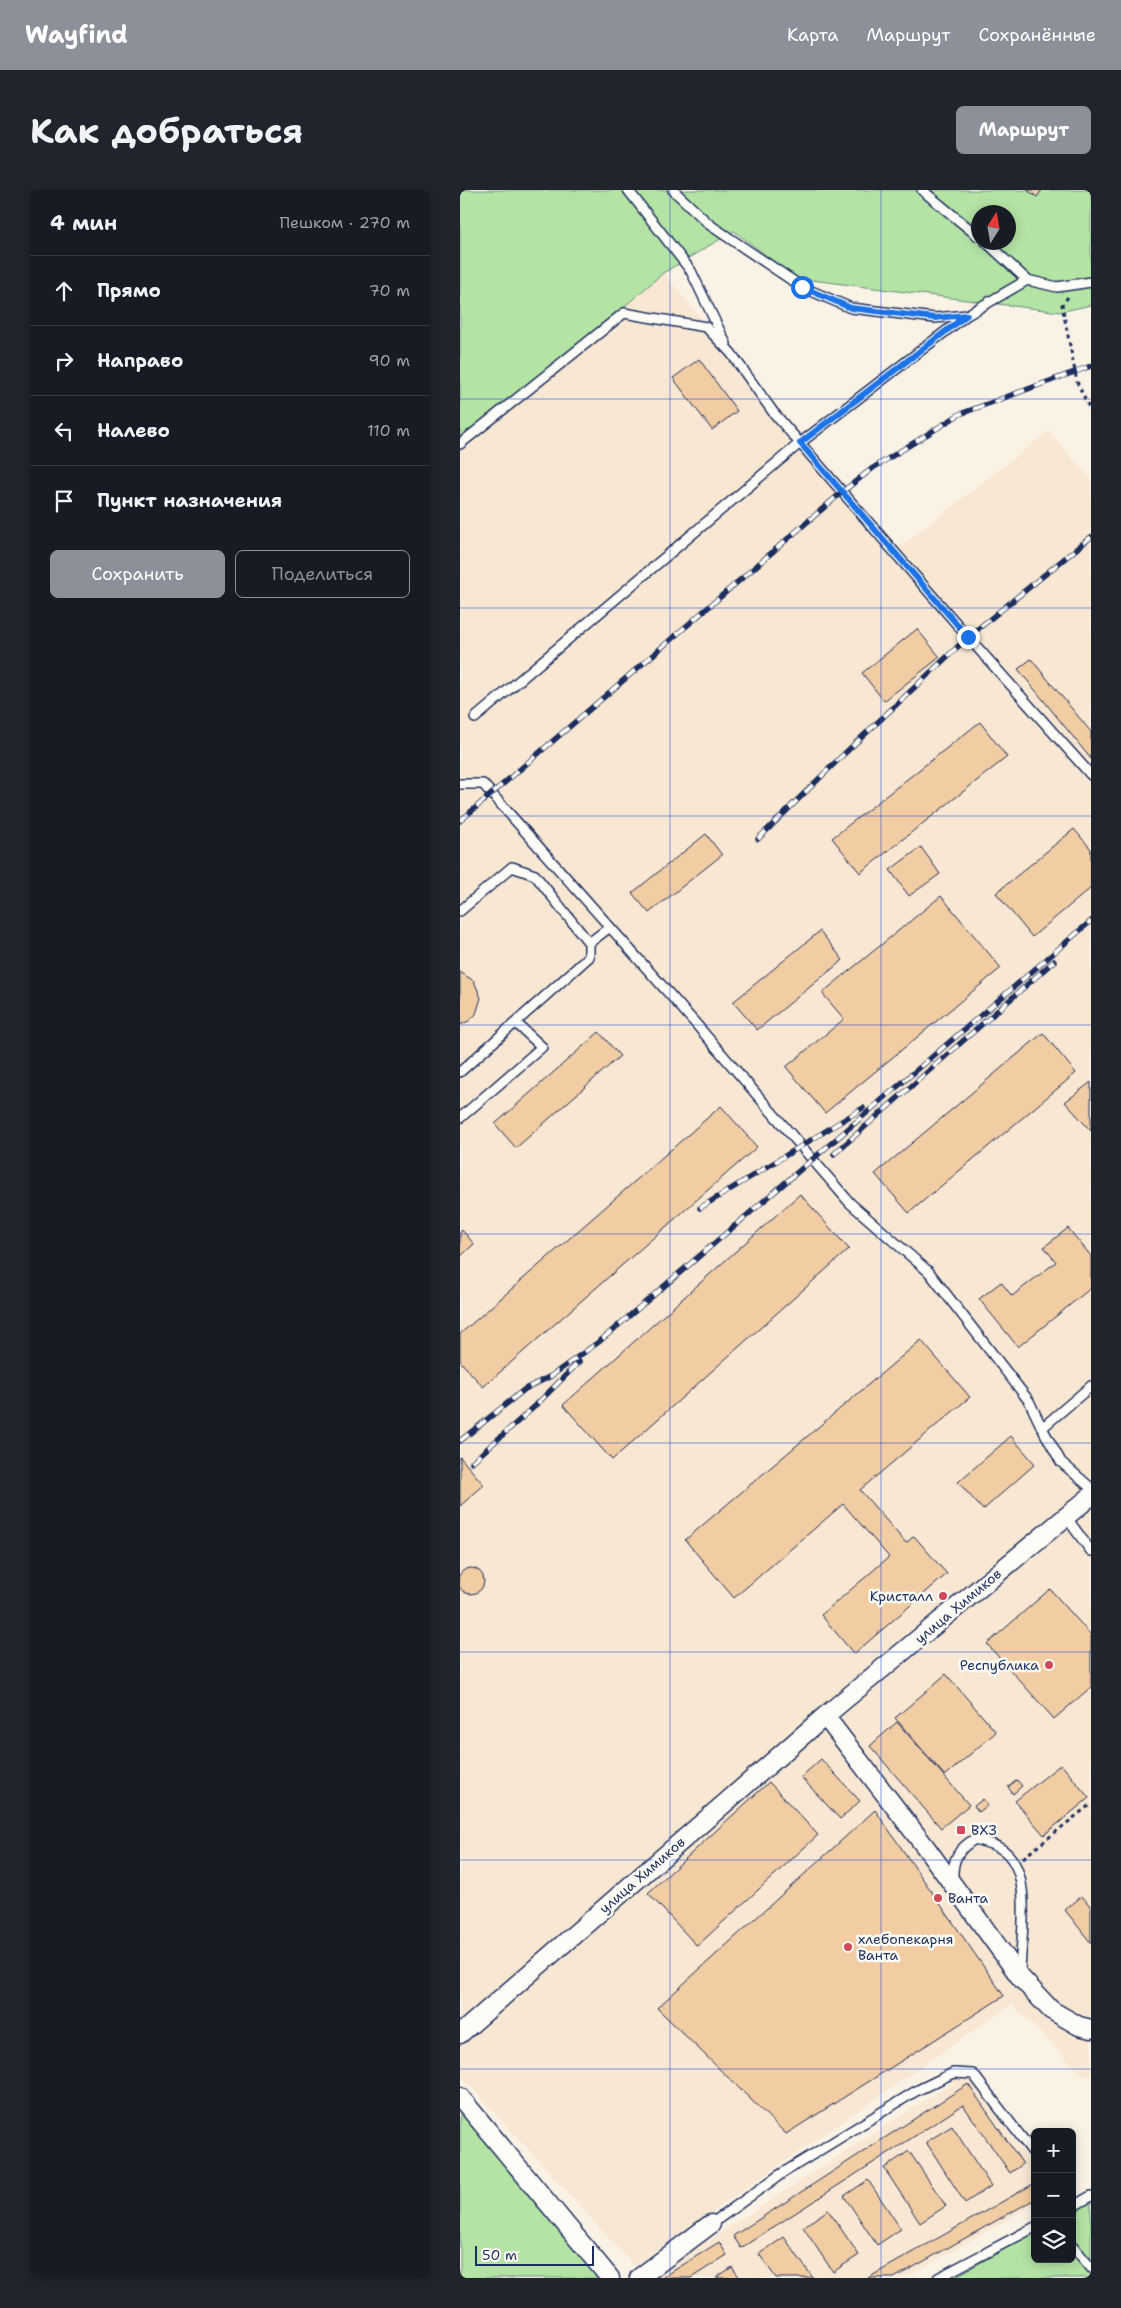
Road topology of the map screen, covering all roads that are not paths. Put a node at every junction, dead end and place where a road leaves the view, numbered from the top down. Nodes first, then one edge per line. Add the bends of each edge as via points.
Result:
1 (628, 190) edge
2 (673, 190) edge
3 (922, 190) edge
4 (971, 230) edge
5 (995, 250) edge
6 (1027, 280) junction
7 (1091, 282) edge
8 (967, 315) junction
9 (731, 353) junction
10 (800, 443) junction
11 (460, 444) edge
12 (475, 718) dead end
13 (1091, 775) edge
14 (460, 784) edge
15 (460, 911) edge
16 (610, 927) junction
17 (589, 943) junction
18 (516, 1023) junction
19 (460, 1072) edge
20 (460, 1118) edge
21 (1091, 1386) edge
22 (1042, 1428) junction
23 (1091, 1488) edge
24 (1091, 1496) edge
25 (1066, 1517) junction
26 (1091, 1551) edge
27 (825, 1716) junction
28 (953, 1885) junction
29 (1020, 1977) junction
30 (1091, 2029) edge
31 (460, 2034) edge
32 (460, 2097) edge
33 (1031, 2150) edge
34 (1091, 2196) edge
35 (1076, 2204) edge
36 (712, 2224) joint
37 (1031, 2229) edge
38 (1076, 2250) edge
39 (1091, 2268) edge
40 (610, 2278) edge
41 (639, 2278) edge
42 (938, 2278) edge

1 - 9 lane via 691,271
2 - 8 lane via 710,225 794,282 851,308 935,318
3 - 4 lane
5 - 6 lane
6 - 7 lane via 1057,287
6 - 8 lane
8 - 10 lane
9 - 10 lane via 773,412
9 - 11 lane via 706,327 624,313
10 - 12 lane
10 - 13 lane
14 - 16 lane via 483,784
15 - 17 lane via 512,867 536,875
16 - 17 lane
16 - 22 lane via 850,1203 929,1272 1030,1401
17 - 18 lane via 589,957
18 - 19 lane
18 - 20 lane via 542,1047
21 - 22 lane
22 - 23 lane via 1061,1462
24 - 25 street, улица Химиков
25 - 26 lane
25 - 27 street, улица Химиков
27 - 28 street
27 - 31 street, улица Химиков
28 - 29 street
28 - 29 lane via 952,1868 956,1856 963,1846 976,1839 999,1847 1015,1865 1023,1891 1025,1920 1020,1946
29 - 30 street via 1051,2010
32 - 40 street
33 - 36 lane via 973,2074 953,2073 916,2091 781,2174
34 - 35 lane
36 - 41 street
37 - 42 lane
38 - 39 lane

